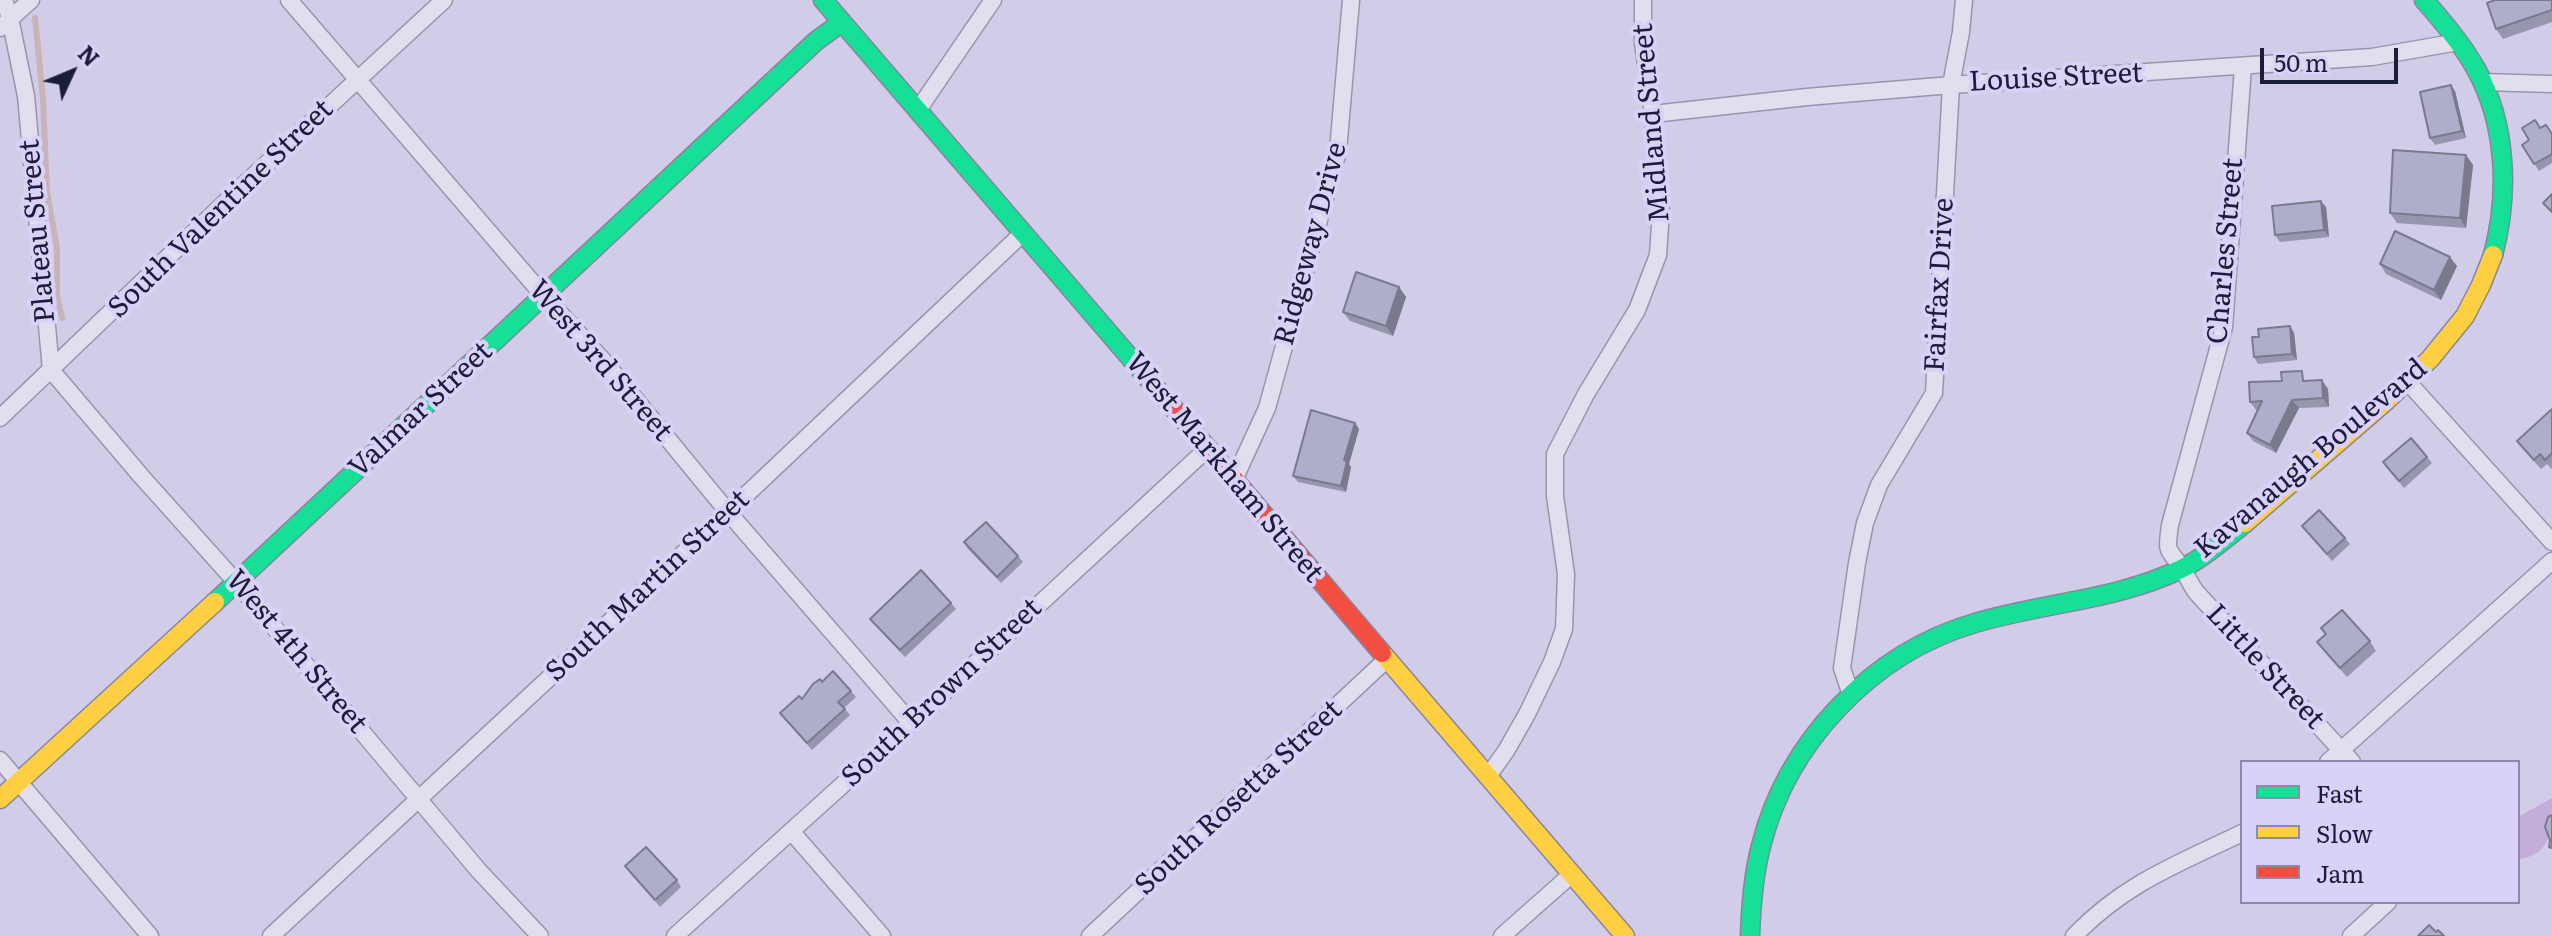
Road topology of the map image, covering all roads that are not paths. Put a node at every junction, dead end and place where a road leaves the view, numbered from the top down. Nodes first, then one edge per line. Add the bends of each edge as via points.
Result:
1 (4, 0) edge
2 (31, 0) edge
3 (289, 0) edge
4 (444, 0) edge
5 (823, 0) edge
6 (993, 0) edge
7 (1351, 0) edge
8 (1643, 0) edge
9 (1964, 0) edge
10 (2424, 0) edge
11 (842, 22) junction
12 (5, 23) edge
13 (2458, 42) junction
14 (2243, 67) junction
15 (357, 79) junction
16 (2482, 82) junction
17 (2552, 84) edge
18 (1951, 85) junction
19 (918, 110) junction
20 (1653, 114) junction
21 (1023, 233) junction
22 (544, 296) junction
23 (51, 370) junction
24 (2407, 381) junction
25 (0, 418) edge
26 (1208, 448) junction
27 (1234, 480) junction
28 (728, 512) junction
29 (2552, 542) edge
30 (2552, 561) edge
31 (2182, 568) junction
32 (236, 582) junction
33 (1387, 659) junction
34 (1851, 695) junction
35 (911, 723) junction
36 (2347, 756) edge
37 (0, 760) edge
38 (1488, 776) junction
39 (20, 783) junction
40 (0, 799) edge
41 (418, 799) junction
42 (791, 831) junction
43 (2240, 834) edge
44 (1572, 874) junction
45 (2386, 904) edge
46 (150, 936) edge
47 (271, 936) edge
48 (540, 936) edge
49 (675, 936) edge
50 (882, 936) edge
51 (1090, 936) edge
52 (1502, 936) edge
53 (1625, 936) edge
54 (1750, 936) edge
55 (2074, 936) edge
56 (2351, 936) edge

1 - 12 street, Plateau Street
2 - 12 street
3 - 15 street, West 3rd Street
4 - 15 street, South Valentine Street
5 - 11 street, West Markham Street
6 - 19 street
7 - 27 street, Ridgeway Drive via 1338,151 1267,408
8 - 20 street, Midland Street
9 - 18 street, Fairfax Drive
10 - 13 street, Kavanaugh Boulevard
11 - 19 street, West Markham Street
11 - 22 street, Valmar Street
12 - 23 street, Plateau Street via 26,96
13 - 14 street, Louise Street via 2372,57
13 - 16 street, Kavanaugh Boulevard
14 - 18 street, Louise Street
14 - 31 street, Charles Street via 2224,327 2167,546
15 - 22 street, West 3rd Street
15 - 23 street, South Valentine Street
16 - 17 street
16 - 24 street, Kavanaugh Boulevard via 2503,162 2496,248 2465,316
18 - 20 street, Louise Street
18 - 34 street, Fairfax Drive via 1934,393 1879,485 1865,523 1842,668
19 - 21 street, West Markham Street
20 - 38 street, Midland Street via 1661,211 1658,255 1637,310 1555,454 1566,574 1564,629 1527,714
21 - 26 street, West Markham Street
21 - 28 street, South Martin Street
22 - 28 street, West 3rd Street
22 - 32 street, Valmar Street
23 - 25 street, South Valentine Street
23 - 32 street, West 4th Street
24 - 29 street
24 - 31 street, Kavanaugh Boulevard via 2249,520
26 - 27 street, West Markham Street
26 - 35 street, South Brown Street
27 - 33 street, West Markham Street
28 - 35 street, West 3rd Street
28 - 41 street, South Martin Street
30 - 36 street
31 - 34 street, Kavanaugh Boulevard via 1943,633 1894,661
31 - 36 street, Little Street via 2196,592
32 - 39 street, Valmar Street
32 - 41 street, West 4th Street
33 - 38 street, West Markham Street
33 - 51 street, South Rosetta Street
34 - 54 street, Kavanaugh Boulevard via 1812,738 1772,811 1751,890
35 - 42 street, South Brown Street
37 - 39 street
38 - 44 street, West Markham Street
39 - 40 street, Valmar Street
39 - 46 street
41 - 47 street, South Martin Street
41 - 48 street, West 4th Street
42 - 49 street, South Brown Street
42 - 50 street
43 - 55 street via 2148,878
44 - 52 street
44 - 53 street, West Markham Street
45 - 56 street

